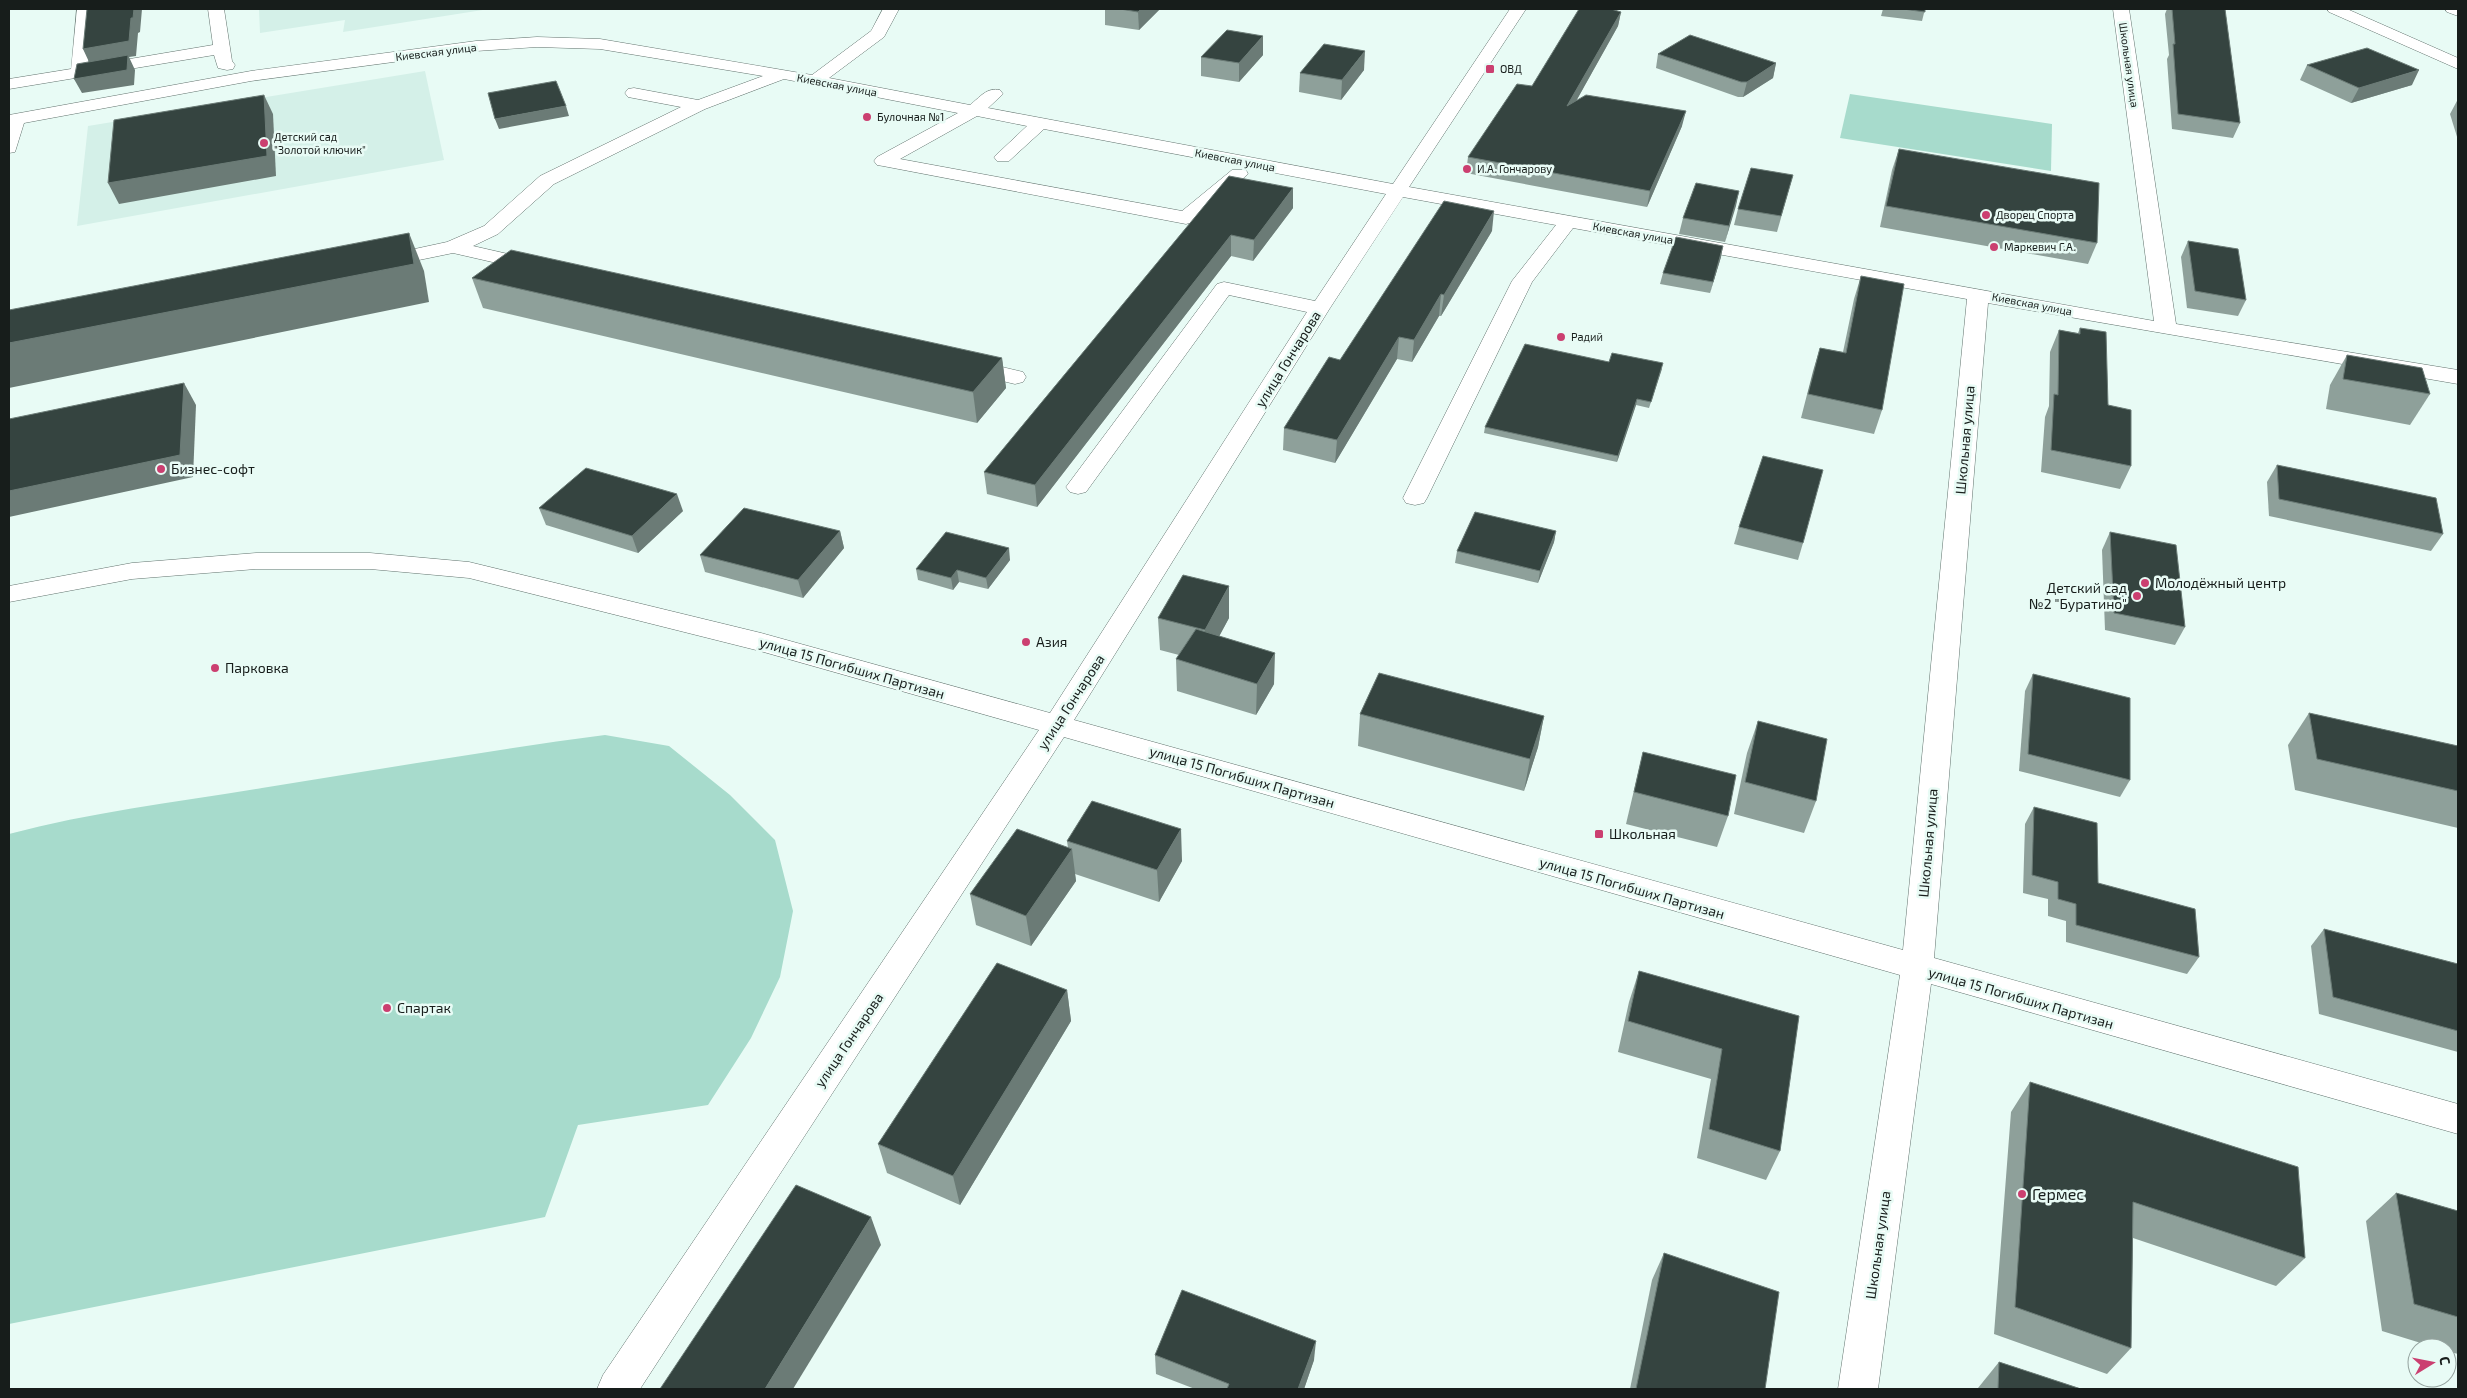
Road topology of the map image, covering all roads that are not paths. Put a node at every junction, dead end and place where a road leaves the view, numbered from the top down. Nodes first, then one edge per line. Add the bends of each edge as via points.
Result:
1 (84, 9) edge
2 (216, 9) edge
3 (891, 9) edge
4 (1518, 9) edge
5 (2121, 9) edge
6 (2335, 9) edge
7 (2453, 9) edge
8 (2458, 11) edge
9 (222, 49) junction
10 (2458, 64) edge
11 (79, 73) junction
12 (782, 74) junction
13 (251, 76) junction
14 (814, 81) junction
15 (9, 84) edge
16 (634, 93) dead end
17 (994, 94) dead end
18 (699, 105) junction
19 (972, 112) junction
20 (12, 119) edge
21 (1039, 124) junction
22 (9, 148) edge
23 (1003, 157) dead end
24 (1252, 164) junction
25 (1398, 191) junction
26 (1568, 222) junction
27 (453, 247) junction
28 (356, 266) edge
29 (560, 272) edge
30 (1978, 294) junction
31 (1320, 308) junction
32 (2166, 329) junction
33 (947, 361) edge
34 (1015, 377) dead end
35 (2458, 377) edge
36 (1078, 488) dead end
37 (1414, 498) dead end
38 (9, 594) edge
39 (1057, 725) junction
40 (1917, 968) junction
41 (2458, 1119) edge
42 (617, 1389) edge
43 (1858, 1389) edge

1 - 11 street
2 - 9 street
3 - 14 street via 878,34
4 - 25 street, улица Гончарова
5 - 32 street, Школьная улица
6 - 10 street
7 - 8 street
9 - 11 street
9 - 13 street via 224,64
11 - 15 street
12 - 13 street, Киевская улица via 600,44 537,42 476,46
12 - 14 street, Киевская улица
12 - 18 street
13 - 20 street, Киевская улица
14 - 19 street, Киевская улица
16 - 18 street
17 - 19 street
18 - 27 street via 547,180 491,230
19 - 21 street, Киевская улица
19 - 24 street via 883,161 1186,218
20 - 22 street
21 - 23 street
21 - 24 street, Киевская улица
24 - 25 street, Киевская улица
25 - 26 street, Киевская улица
25 - 31 street, улица Гончарова
26 - 30 street, Киевская улица
26 - 37 street via 1522,281
27 - 28 street
27 - 29 street
30 - 32 street, Киевская улица
30 - 40 street, Школьная улица
31 - 36 street via 1224,288
31 - 39 street, улица Гончарова
32 - 35 street, Киевская улица
33 - 34 street
38 - 39 street, улица 15 Погибших Партизан via 132,571 256,561 370,561 468,570 761,642
39 - 40 street, улица 15 Погибших Партизан
39 - 42 street, улица Гончарова
40 - 41 street, улица 15 Погибших Партизан
40 - 43 street, Школьная улица

